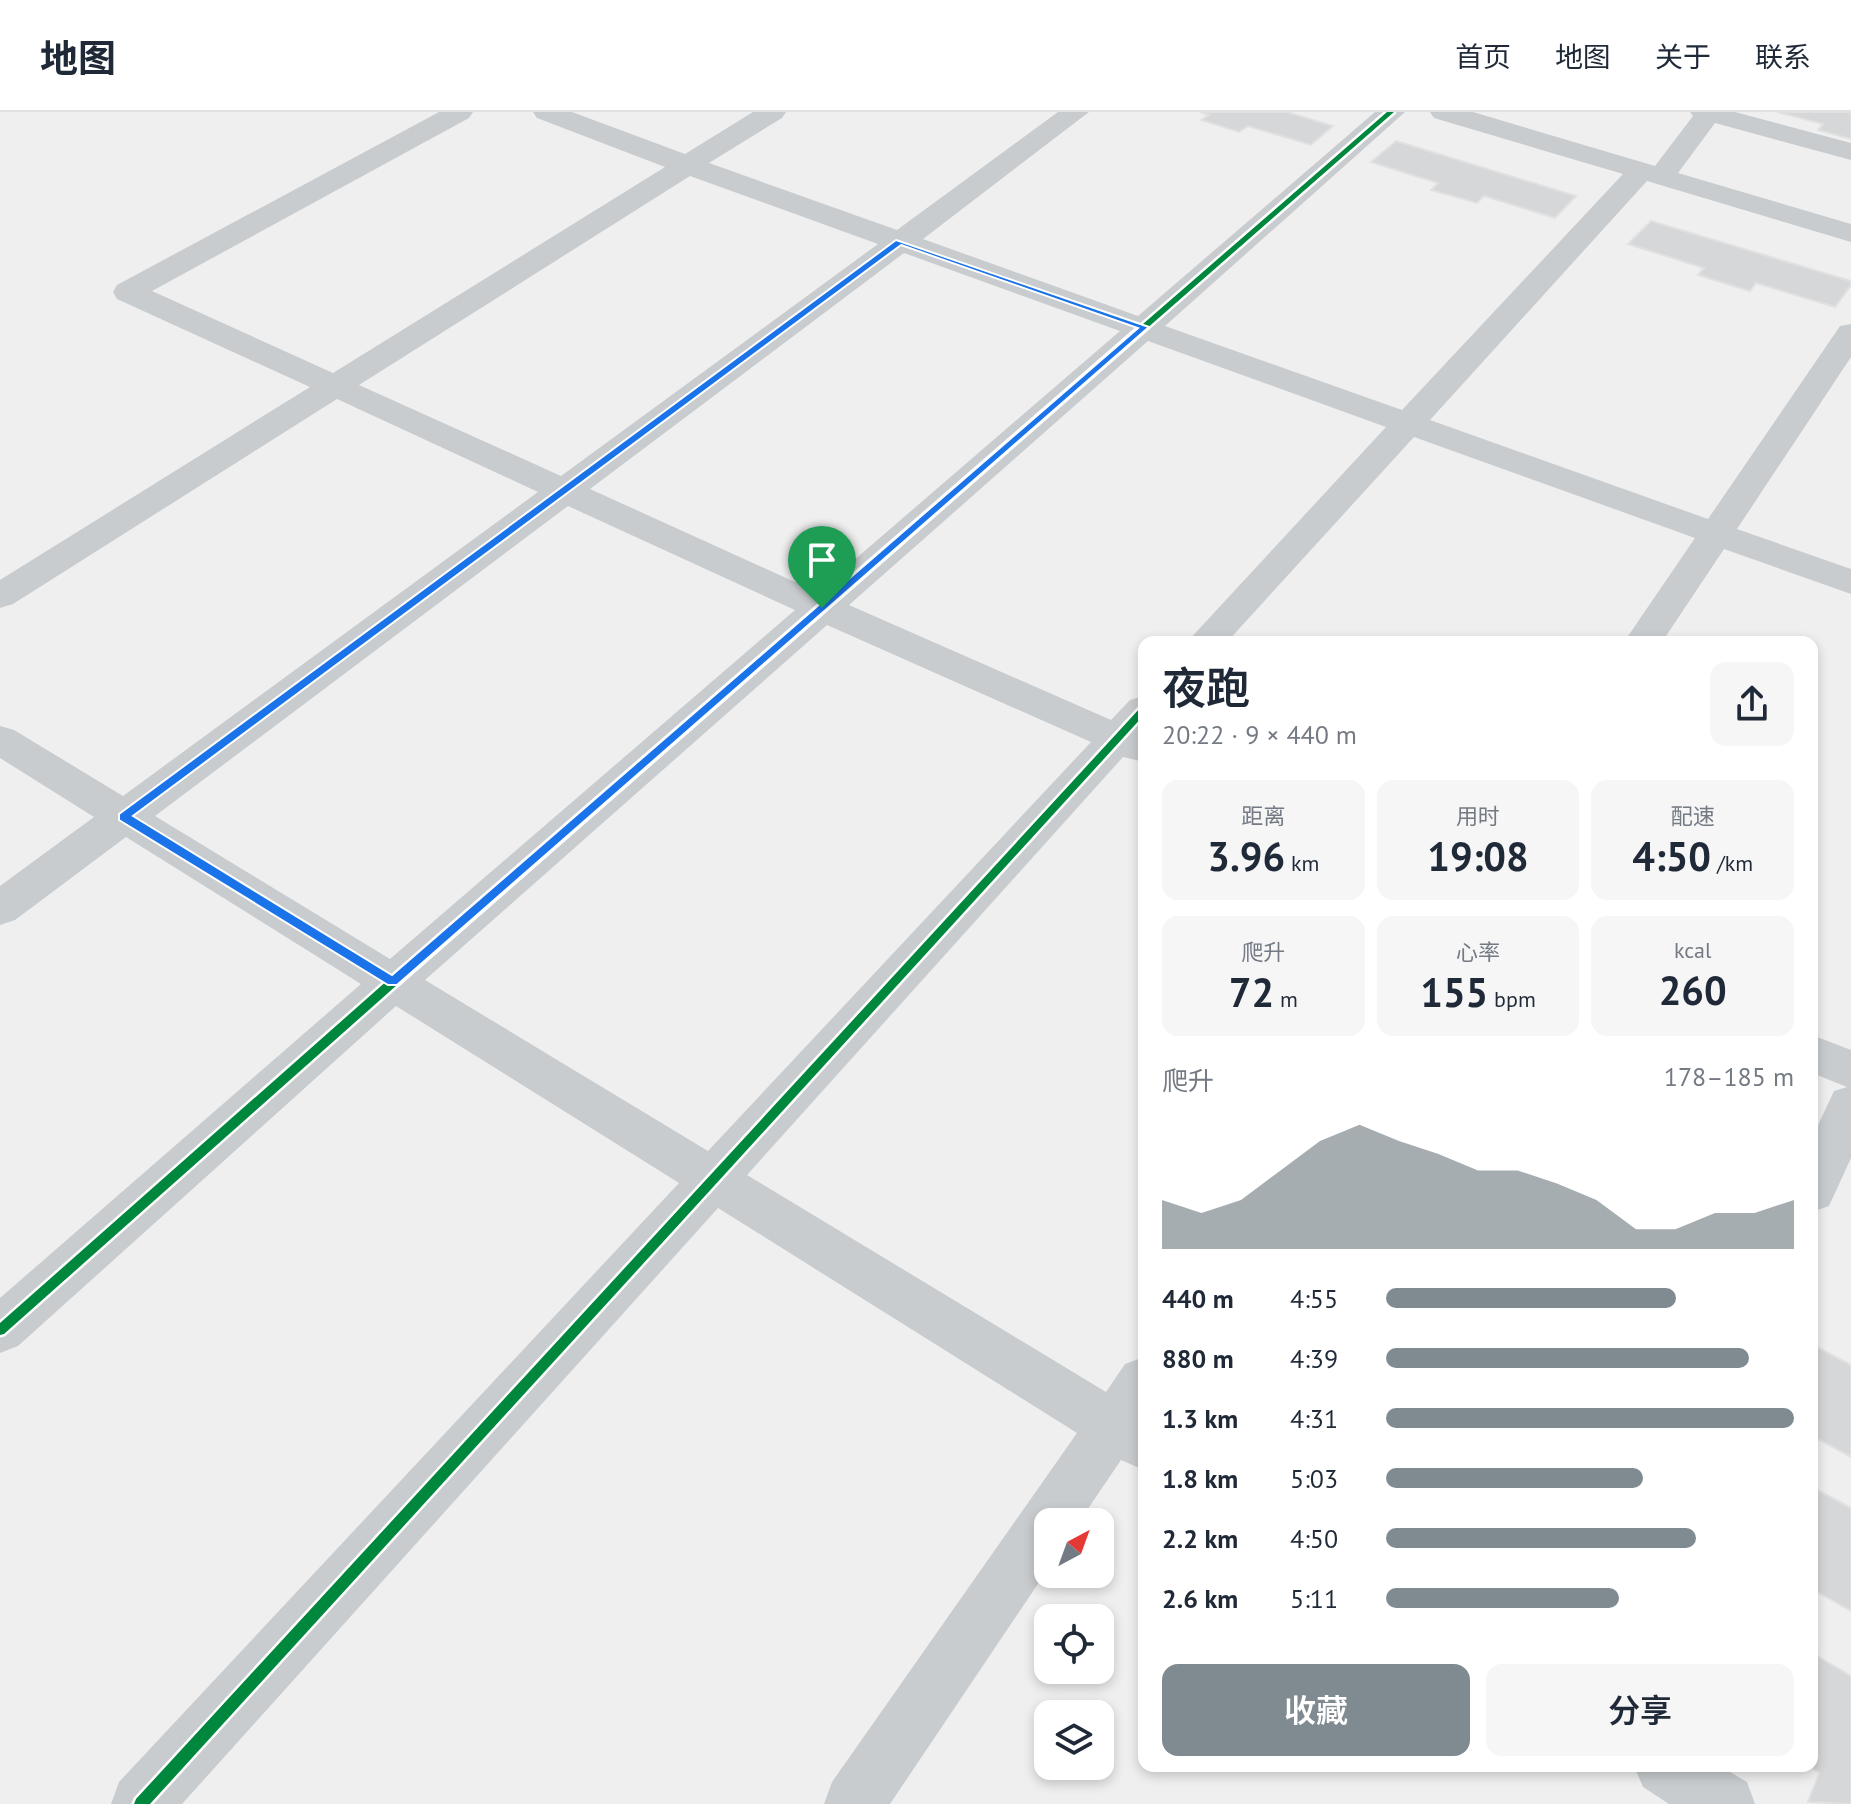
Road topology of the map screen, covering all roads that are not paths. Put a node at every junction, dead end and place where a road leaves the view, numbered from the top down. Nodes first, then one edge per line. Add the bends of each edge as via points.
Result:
1 (459, 112) edge
2 (547, 112) edge
3 (772, 112) edge
4 (1075, 112) edge
5 (1391, 112) edge
6 (1444, 112) edge
7 (1707, 112) edge
8 (1851, 152) edge
9 (687, 165) junction
10 (1651, 174) junction
11 (1851, 233) edge
12 (899, 242) junction
13 (1145, 327) junction
14 (1851, 333) edge
15 (336, 385) junction
16 (1407, 424) junction
17 (563, 491) junction
18 (1716, 534) junction
19 (1851, 582) edge
20 (0, 596) edge
21 (822, 608) junction
22 (1212, 636) edge
23 (1647, 636) edge
24 (1135, 732) edge
25 (0, 740) edge
26 (124, 817) junction
27 (0, 909) edge
28 (393, 982) junction
29 (1818, 1056) edge
30 (1851, 1070) edge
31 (1851, 1105) edge
32 (1818, 1178) edge
33 (711, 1179) junction
34 (0, 1330) edge
35 (1138, 1403) edge
36 (1129, 1436) edge
37 (1674, 1772) edge
38 (141, 1804) edge
39 (854, 1804) edge
40 (1725, 1804) edge

1 - 15 street via 128,292
2 - 9 street
3 - 9 street
4 - 12 street
5 - 13 street
6 - 10 street
7 - 8 street
7 - 10 street
9 - 12 street
9 - 15 street
10 - 11 street
10 - 16 street
12 - 13 street
12 - 17 street
13 - 16 street
13 - 21 street
14 - 18 street
15 - 17 street
15 - 20 street
16 - 18 street
16 - 22 street
17 - 21 street
17 - 26 street
18 - 19 street
18 - 23 street
21 - 24 street
21 - 28 street
24 - 33 street
25 - 26 street
26 - 27 street
26 - 28 street
28 - 33 street
28 - 34 street
29 - 30 street
31 - 32 street
33 - 36 street
33 - 38 street
35 - 36 street
36 - 39 street
37 - 40 street

